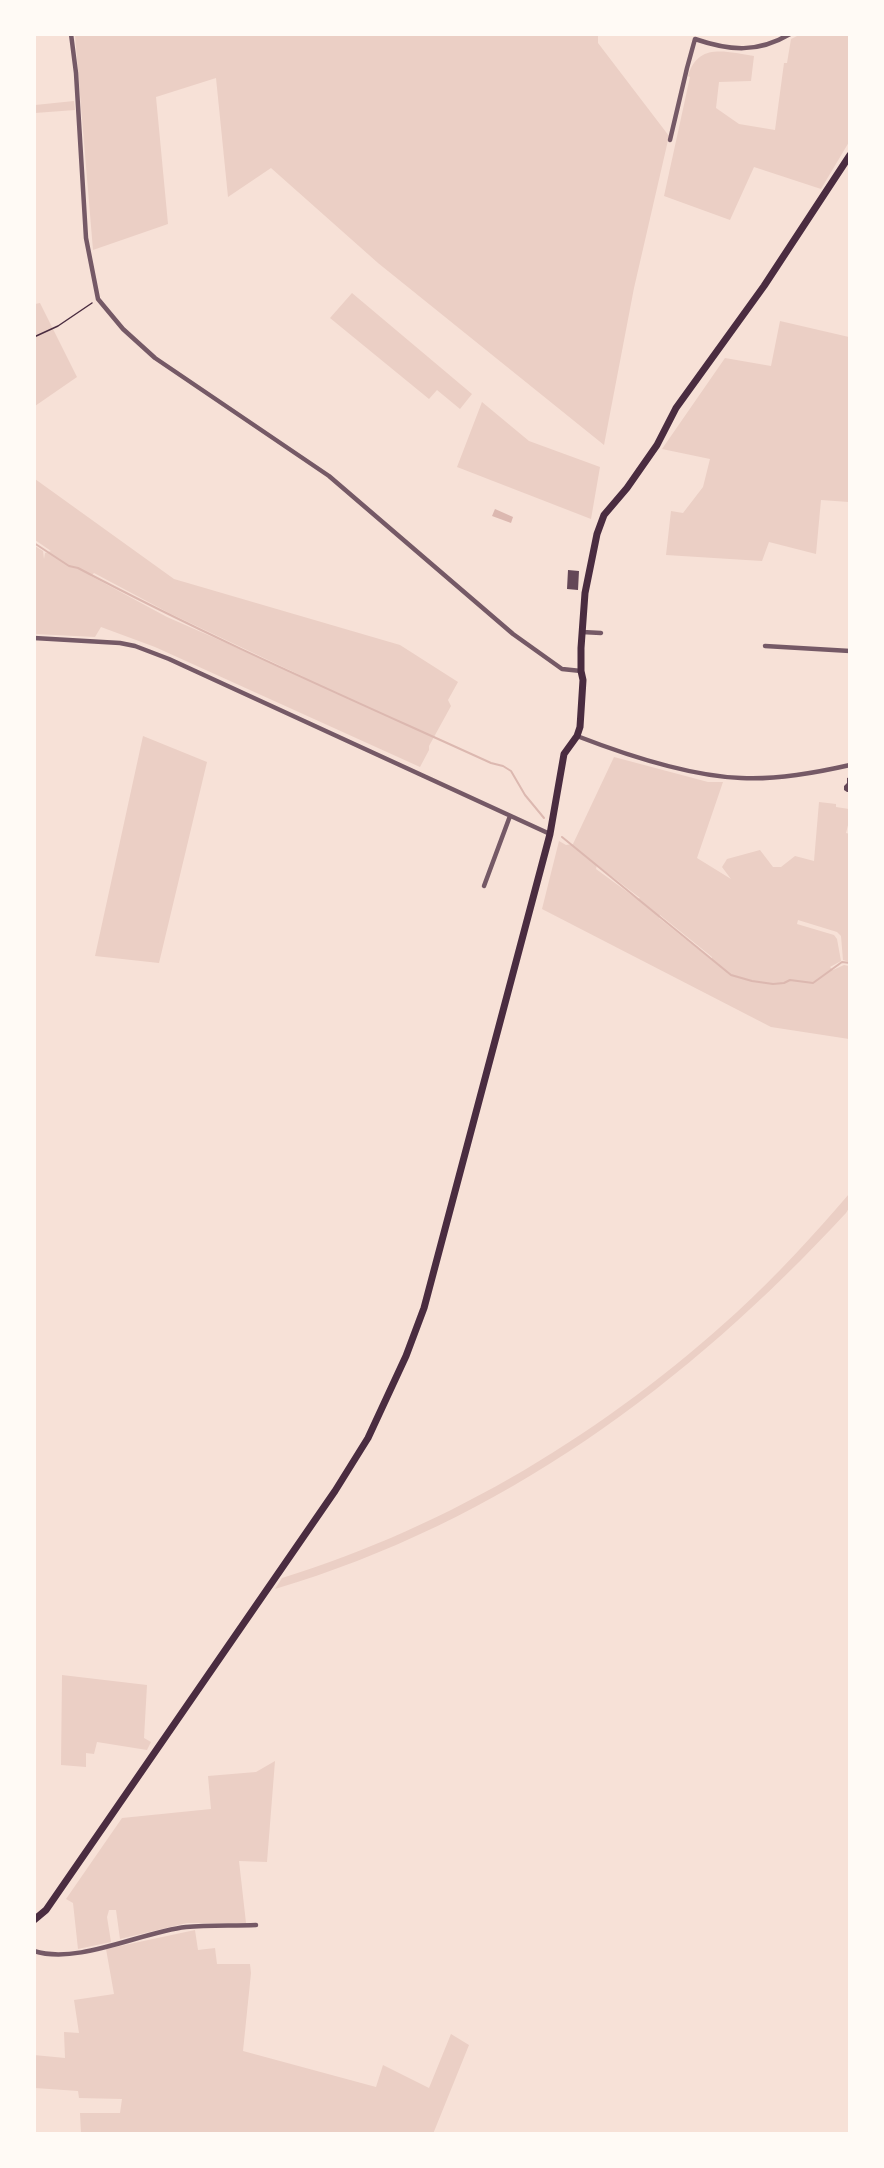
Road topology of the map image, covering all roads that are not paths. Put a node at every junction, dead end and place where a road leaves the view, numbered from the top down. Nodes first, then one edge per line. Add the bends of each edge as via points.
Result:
1 (71, 34) edge
2 (790, 34) edge
3 (694, 37) edge
4 (670, 140) dead end
5 (849, 154) edge
6 (582, 632) junction
7 (600, 633) dead end
8 (34, 638) edge
9 (765, 646) dead end
10 (849, 651) edge
11 (581, 671) junction
12 (577, 736) junction
13 (849, 765) edge
14 (510, 816) junction
15 (550, 834) junction
16 (484, 886) dead end
17 (34, 1920) edge
18 (256, 1925) dead end
19 (34, 1951) edge

1 - 11 street via 86,238 98,299 155,358 329,476 513,634 562,669
2 - 3 street via 749,50 713,45
3 - 4 street
5 - 6 main road via 764,286 676,408 657,445 604,515 591,557
6 - 7 street
6 - 11 main road
8 - 14 street via 120,643 169,658
9 - 10 street
11 - 12 main road
12 - 13 street via 713,776 814,773
12 - 15 main road via 564,754
14 - 15 street
14 - 16 street
15 - 17 main road via 424,1308 368,1438 46,1910
18 - 19 street via 186,1927 75,1953

